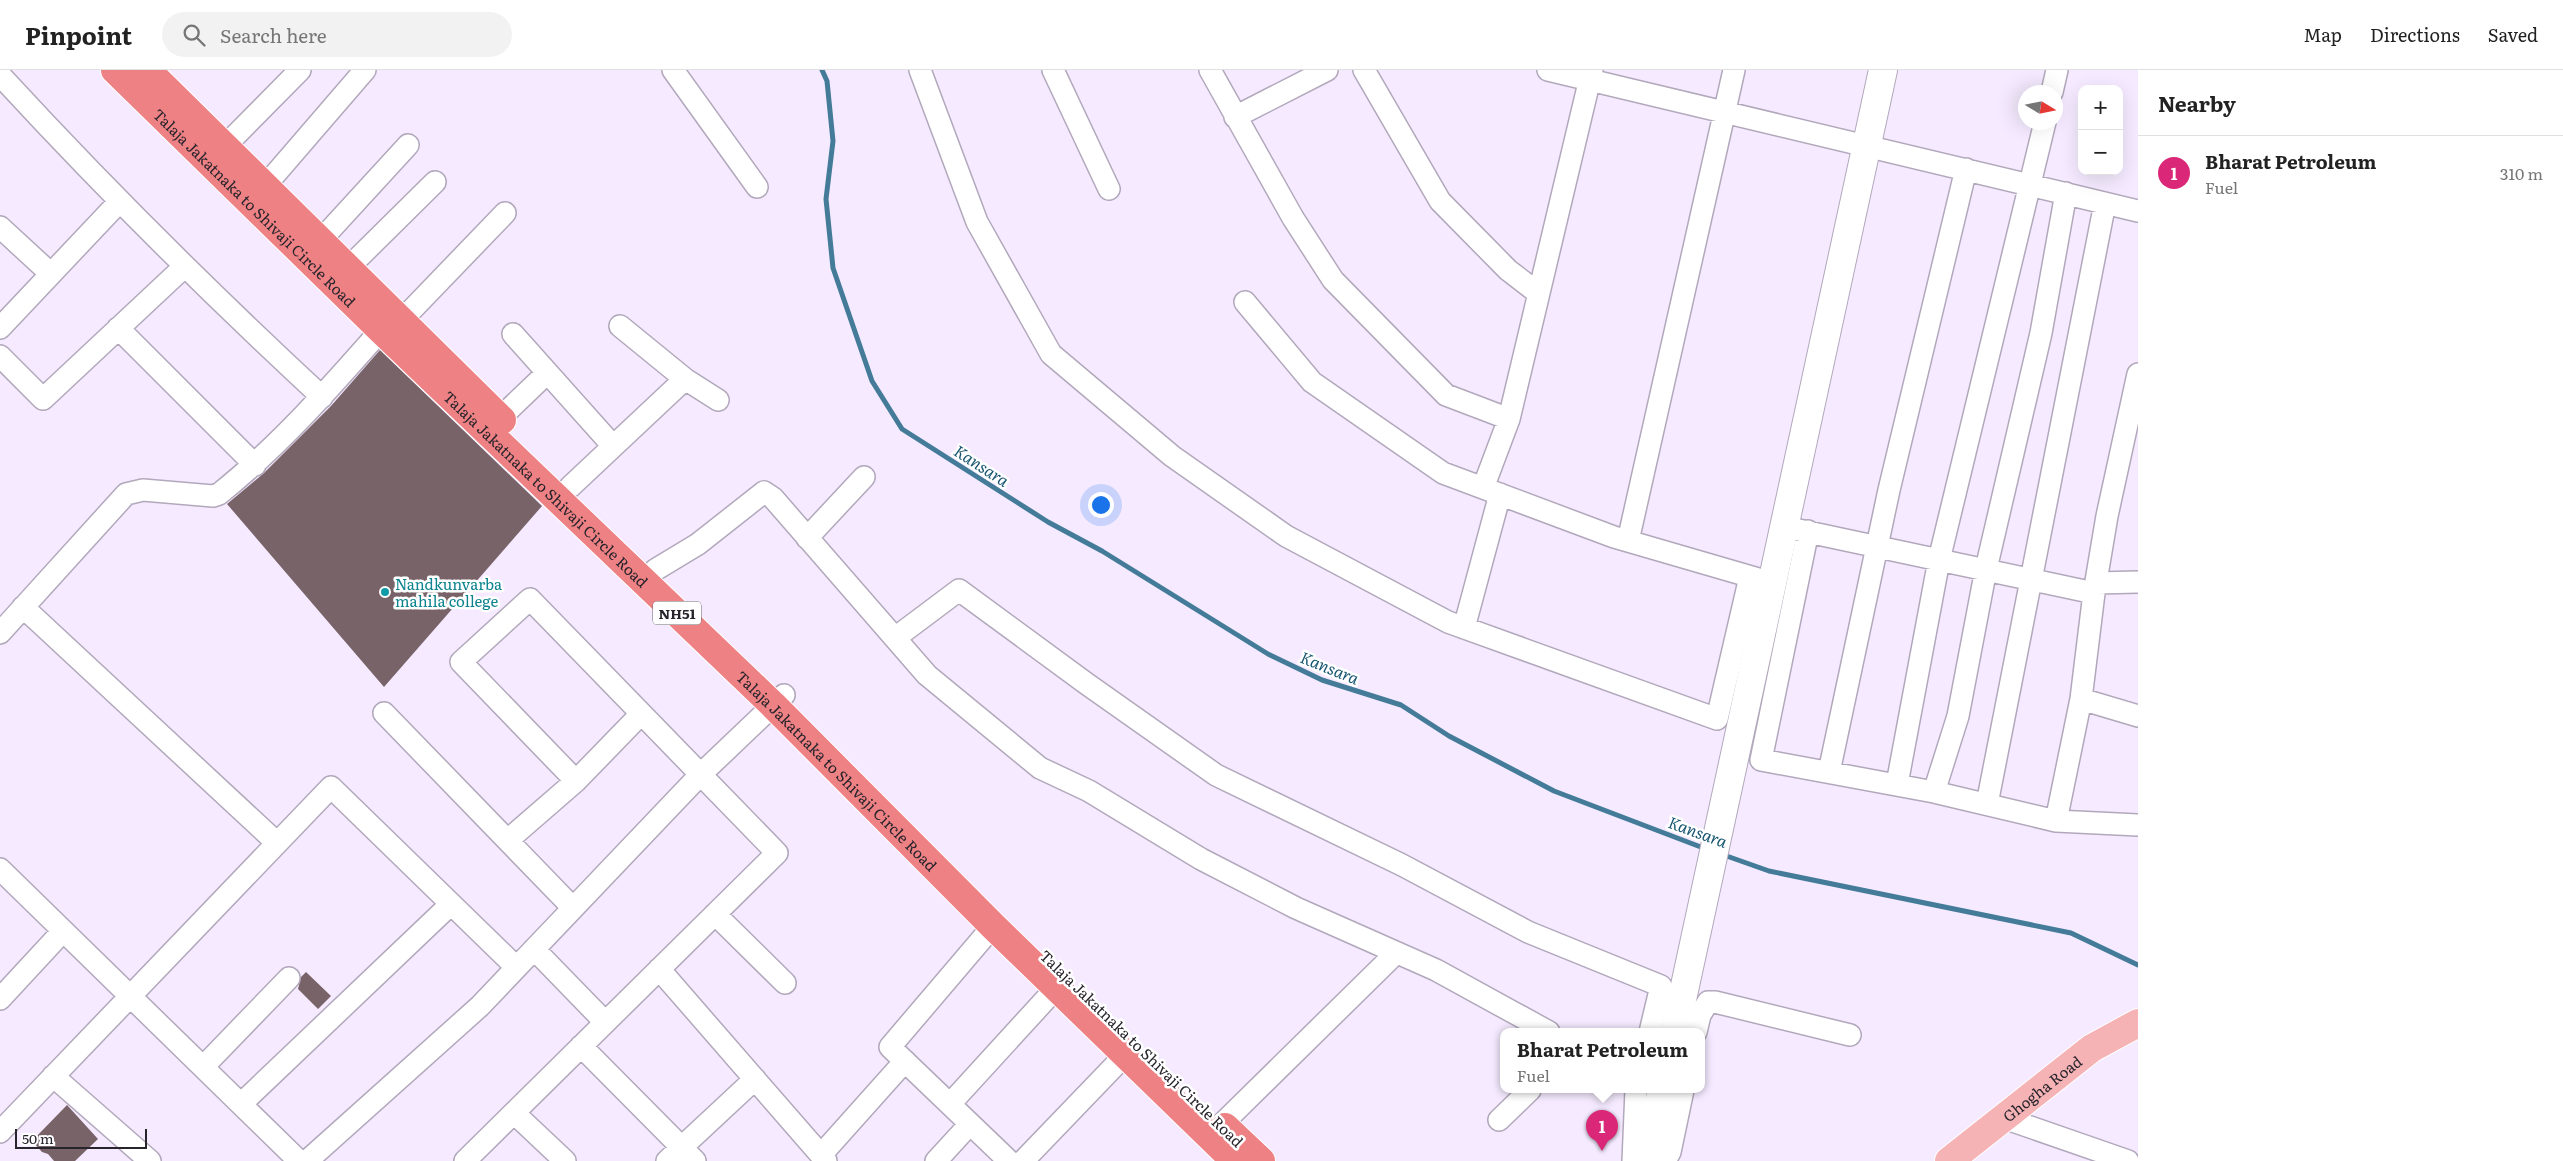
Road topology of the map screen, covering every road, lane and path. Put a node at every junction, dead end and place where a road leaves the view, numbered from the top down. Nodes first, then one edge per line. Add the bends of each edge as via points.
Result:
1 (114, 70) edge
2 (148, 70) edge
3 (300, 70) edge
4 (365, 70) edge
5 (673, 70) edge
6 (920, 70) edge
7 (1054, 70) edge
8 (1210, 70) edge
9 (1327, 70) edge
10 (1364, 70) edge
11 (1548, 70) edge
12 (1734, 70) edge
13 (1883, 70) edge
14 (2057, 70) edge
15 (1591, 75) edge
16 (2, 83) edge
17 (2054, 85) edge
18 (1724, 111) junction
19 (1235, 117) junction
20 (2043, 130) edge
21 (1865, 144) junction
22 (408, 145) dead end
23 (225, 146) junction
24 (1966, 168) junction
25 (435, 182) dead end
26 (2030, 184) junction
27 (265, 186) junction
28 (758, 187) dead end
29 (1109, 189) dead end
30 (2066, 193) junction
31 (120, 201) junction
32 (2105, 202) junction
33 (2138, 211) edge
34 (505, 212) dead end
35 (0, 227) edge
36 (320, 241) junction
37 (185, 266) junction
38 (348, 268) junction
39 (51, 274) junction
40 (1538, 294) junction
41 (1245, 302) dead end
42 (391, 325) junction
43 (620, 326) dead end
44 (0, 328) edge
45 (118, 328) junction
46 (513, 334) dead end
47 (0, 356) edge
48 (548, 373) junction
49 (2138, 374) edge
50 (685, 379) junction
51 (322, 397) junction
52 (718, 400) dead end
53 (500, 418) junction
54 (1509, 419) junction
55 (2132, 423) edge
56 (614, 446) junction
57 (255, 465) junction
58 (864, 477) dead end
59 (570, 487) junction
60 (1492, 491) junction
61 (1796, 529) junction
62 (808, 538) junction
63 (1628, 541) junction
64 (1877, 547) junction
65 (1939, 560) junction
66 (1986, 569) junction
67 (655, 570) junction
68 (2032, 578) junction
69 (1761, 580) junction
70 (2138, 582) edge
71 (2095, 588) junction
72 (23, 607) junction
73 (1464, 628) junction
74 (0, 633) edge
75 (895, 638) junction
76 (2081, 699) junction
77 (779, 700) junction
78 (384, 713) dead end
79 (641, 714) junction
80 (2138, 716) edge
81 (1829, 772) junction
82 (700, 775) junction
83 (576, 781) junction
84 (1897, 784) junction
85 (1934, 792) junction
86 (1987, 804) junction
87 (2056, 821) junction
88 (2138, 825) edge
89 (508, 840) junction
90 (277, 843) junction
91 (0, 869) edge
92 (451, 904) junction
93 (573, 908) junction
94 (715, 914) junction
95 (993, 926) junction
96 (63, 931) junction
97 (534, 949) junction
98 (1396, 953) junction
99 (516, 967) junction
100 (659, 969) junction
101 (289, 978) dead end
102 (785, 983) dead end
103 (1056, 988) junction
104 (130, 996) junction
105 (0, 999) edge
106 (605, 1022) junction
107 (2138, 1023) edge
108 (1542, 1028) edge
109 (1651, 1028) edge
110 (1676, 1028) edge
111 (1697, 1028) edge
112 (1850, 1035) dead end
113 (581, 1046) junction
114 (1125, 1055) junction
115 (905, 1061) junction
116 (203, 1067) junction
117 (53, 1076) junction
118 (755, 1079) junction
119 (1527, 1093) edge
120 (1636, 1093) edge
121 (1661, 1093) edge
122 (1683, 1093) edge
123 (241, 1104) junction
124 (950, 1104) junction
125 (514, 1112) junction
126 (2004, 1118) junction
127 (1499, 1120) dead end
128 (970, 1124) junction
129 (1222, 1124) junction
130 (0, 1132) edge
131 (681, 1156) edge
132 (824, 1158) edge
133 (1226, 1158) edge
134 (150, 1161) edge
135 (300, 1161) edge
136 (307, 1161) edge
137 (465, 1161) edge
138 (565, 1161) edge
139 (936, 1161) edge
140 (1009, 1161) edge
141 (1023, 1161) edge
142 (1261, 1161) edge
143 (1633, 1161) edge
144 (1646, 1161) edge
145 (1665, 1161) edge
146 (1949, 1161) edge
147 (2128, 1161) edge

1 - 42 highway, Talaja Jakatnaka to Shivaji Circle Road / NH51
2 - 23 highway, Talaja Jakatnaka to Shivaji Circle Road / NH51
3 - 23 street
4 - 27 street
5 - 28 street
6 - 73 street via 977,222 1051,354 1172,456 1286,536
7 - 29 street
8 - 19 street
9 - 19 street
10 - 40 street via 1440,201 1508,270
11 - 15 street
12 - 18 street
13 - 21 street
14 - 17 street
15 - 18 street
15 - 40 street
16 - 31 street
18 - 21 street
18 - 63 street
19 - 54 street via 1333,280 1446,395
20 - 26 street
21 - 24 street
21 - 61 street
22 - 36 street
23 - 27 highway, Talaja Jakatnaka to Shivaji Circle Road / NH51
24 - 26 street
24 - 64 street
25 - 38 street
26 - 30 street
26 - 65 street
27 - 36 highway, Talaja Jakatnaka to Shivaji Circle Road / NH51
30 - 32 street
30 - 66 street via 2041,333
31 - 37 street
31 - 39 street
32 - 33 street
32 - 68 street
34 - 42 street
35 - 39 street
36 - 38 highway, Talaja Jakatnaka to Shivaji Circle Road / NH51
37 - 45 street
37 - 51 street
38 - 42 highway, Talaja Jakatnaka to Shivaji Circle Road / NH51
39 - 44 street
40 - 54 street
41 - 60 street via 1312,382 1443,473
42 - 51 street
42 - 53 highway, Talaja Jakatnaka to Shivaji Circle Road / NH51
42 - 77 highway, Talaja Jakatnaka to Shivaji Circle Road / NH51
43 - 50 street
45 - 47 street via 43,399
45 - 57 street
46 - 48 street
48 - 53 street
48 - 56 street
49 - 55 street
50 - 52 street
50 - 56 street
51 - 57 street
53 - 59 highway, Talaja Jakatnaka to Shivaji Circle Road / NH51
54 - 60 street
55 - 71 street via 2107,516
56 - 59 street
57 - 72 street via 213,496 143,490 126,494
58 - 62 street
59 - 67 highway, Talaja Jakatnaka to Shivaji Circle Road / NH51
60 - 63 street
60 - 73 street
61 - 64 street
61 - 69 street
61 - 81 street via 1761,760
62 - 67 street via 764,492 698,544
62 - 75 street
63 - 69 street
64 - 65 street
64 - 81 street
65 - 66 street
65 - 84 street
66 - 68 street
66 - 85 street via 1958,716
67 - 77 highway, Talaja Jakatnaka to Shivaji Circle Road / NH51
68 - 71 street
68 - 86 street
69 - 73 street via 1717,718
69 - 110 street via 1767,612
70 - 71 street
71 - 76 street
72 - 74 street
72 - 90 street
75 - 98 street via 927,675 1040,768 1089,791 1201,859 1296,908
75 - 109 street via 959,590 1216,775 1402,865 1528,932 1661,986
76 - 80 street
76 - 87 street
77 - 82 street
77 - 95 highway, Talaja Jakatnaka to Shivaji Circle Road / NH51
77 - 129 highway, Talaja Jakatnaka to Shivaji Circle Road / NH51
78 - 89 street
79 - 82 street
79 - 83 street
79 - 83 street via 530,599 461,662
81 - 84 street
82 - 93 street
82 - 94 street via 777,853
83 - 89 street
84 - 85 street
85 - 86 street
86 - 87 street
87 - 88 street
89 - 93 street
90 - 92 street via 331,787
90 - 104 street
91 - 96 street
92 - 99 street
92 - 123 street
93 - 97 street
94 - 100 street
94 - 102 street
95 - 103 highway, Talaja Jakatnaka to Shivaji Circle Road / NH51
95 - 115 street via 890,1047
96 - 104 street
96 - 105 street
97 - 99 street
97 - 106 street
98 - 108 street via 1436,970
98 - 129 street
99 - 136 street via 480,1006
100 - 106 street
100 - 118 street
101 - 116 street
103 - 114 highway, Talaja Jakatnaka to Shivaji Circle Road / NH51
103 - 124 street
104 - 116 street
104 - 117 street
106 - 113 street
107 - 126 main road, Ghogha Road via 2092,1048
111 - 112 street via 1703,1008 1708,1002 1715,1002
113 - 125 street
113 - 131 street
114 - 133 highway, Talaja Jakatnaka to Shivaji Circle Road / NH51
114 - 141 street
115 - 124 street
115 - 132 street
116 - 123 street
117 - 130 street
117 - 134 street
118 - 131 street
118 - 132 street
119 - 127 street
120 - 143 street
121 - 144 street
122 - 145 street
123 - 135 street
124 - 128 street
125 - 137 street
125 - 138 street
126 - 146 main road, Ghogha Road
126 - 147 street
128 - 139 street
128 - 140 street
129 - 142 highway, Talaja Jakatnaka to Shivaji Circle Road / NH51

